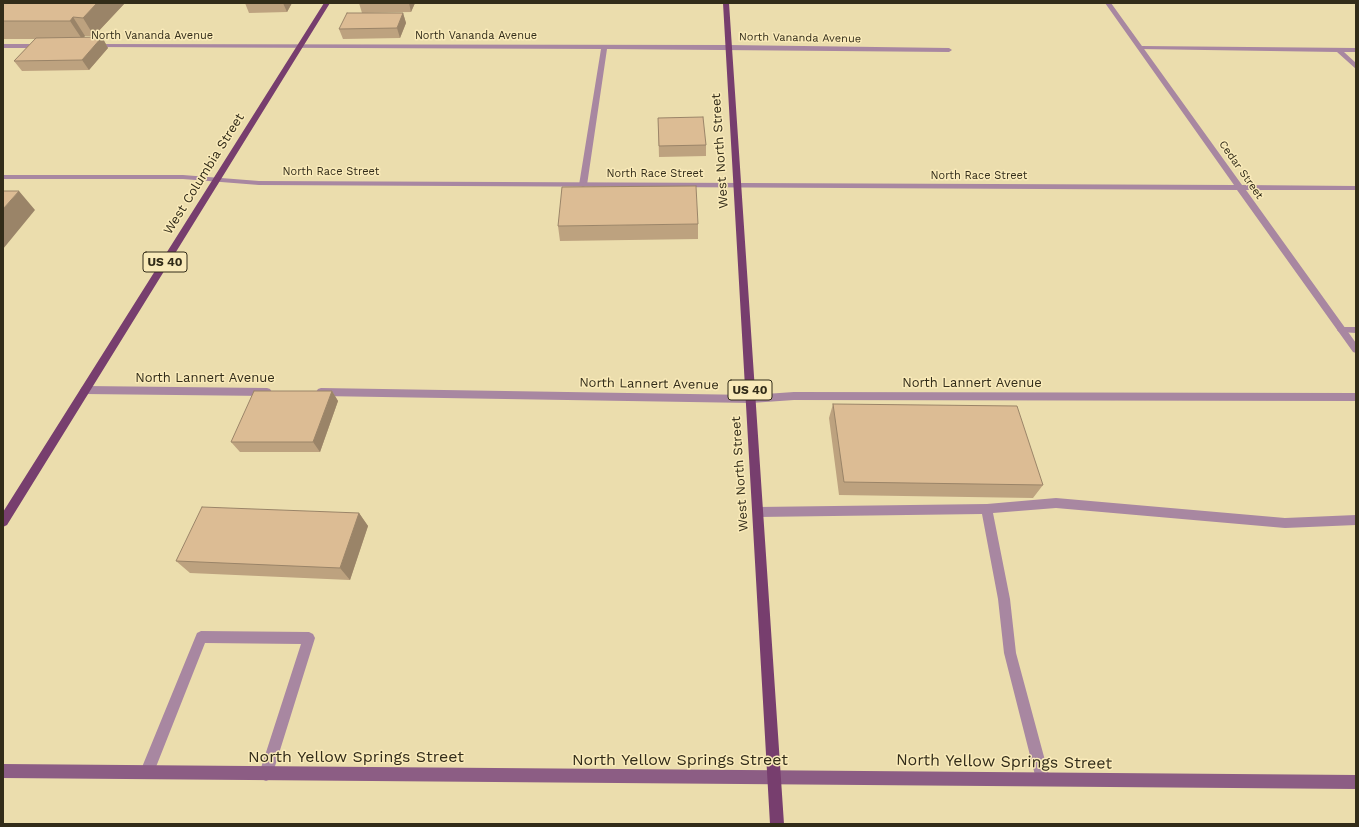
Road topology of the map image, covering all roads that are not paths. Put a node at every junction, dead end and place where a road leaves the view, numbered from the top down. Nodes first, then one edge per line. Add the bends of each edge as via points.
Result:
1 (327, 3) edge
2 (726, 3) edge
3 (1108, 3) edge
4 (3, 46) edge
5 (50, 46) edge
6 (89, 46) edge
7 (300, 46) junction
8 (604, 47) junction
9 (729, 47) junction
10 (1141, 48) junction
11 (949, 50) dead end
12 (1339, 50) junction
13 (1356, 50) edge
14 (1356, 68) edge
15 (3, 178) edge
16 (216, 180) junction
17 (583, 185) junction
18 (737, 186) junction
19 (1240, 188) junction
20 (1356, 188) edge
21 (1342, 330) junction
22 (1356, 330) edge
23 (1356, 350) edge
24 (85, 390) junction
25 (273, 392) edge
26 (312, 392) edge
27 (1356, 397) edge
28 (750, 399) junction
29 (987, 509) junction
30 (758, 512) junction
31 (1356, 520) edge
32 (3, 522) edge
33 (3, 771) edge
34 (147, 772) junction
35 (266, 774) junction
36 (774, 777) junction
37 (1043, 780) junction
38 (1356, 782) edge
39 (777, 824) edge

1 - 7 main road, West Columbia Street / US 40
2 - 9 main road, West North Street / US 40
3 - 10 street, Cedar Street
4 - 5 street
6 - 7 street, North Vananda Avenue
7 - 8 street, North Vananda Avenue
7 - 16 main road, West Columbia Street / US 40
8 - 9 street, North Vananda Avenue
8 - 17 street
9 - 11 street, North Vananda Avenue
9 - 18 main road, West North Street / US 40
10 - 12 street
10 - 19 street, Cedar Street
12 - 13 street
12 - 14 street
15 - 16 street, North Race Street via 183,177
16 - 17 street, North Race Street via 259,183
16 - 24 main road, West Columbia Street / US 40
17 - 18 street, North Race Street
18 - 19 street, North Race Street
18 - 28 main road, West North Street / US 40
19 - 20 street, North Race Street
19 - 21 street, Cedar Street
21 - 22 street
21 - 23 street, Cedar Street
24 - 25 street, North Lannert Avenue
24 - 32 main road, West Columbia Street / US 40
26 - 28 street, North Lannert Avenue
27 - 28 street, North Lannert Avenue via 794,396
28 - 30 main road, West North Street / US 40
29 - 30 street
29 - 31 street via 1056,503 1285,523
29 - 37 street via 1004,599 1010,653
30 - 36 main road, West North Street / US 40
33 - 34 main road, North Yellow Springs Street
34 - 35 main road, North Yellow Springs Street
34 - 35 street via 201,637 309,638
35 - 36 main road, North Yellow Springs Street
36 - 37 main road, North Yellow Springs Street
36 - 39 main road, West North Street / US 40
37 - 38 main road, North Yellow Springs Street

